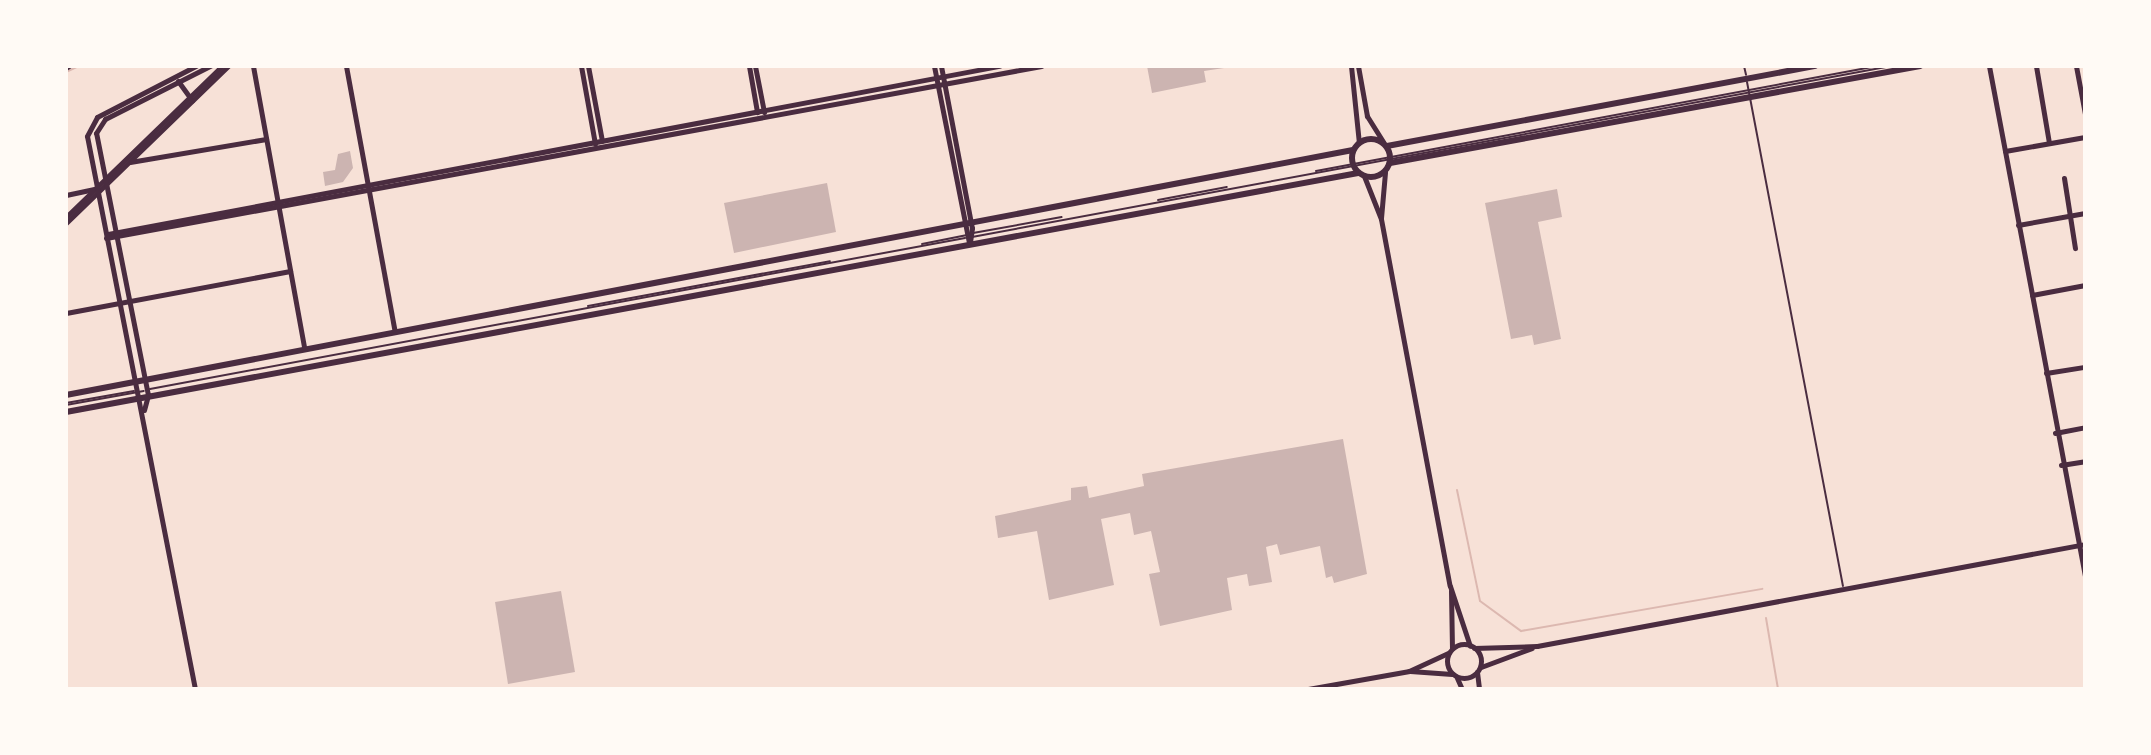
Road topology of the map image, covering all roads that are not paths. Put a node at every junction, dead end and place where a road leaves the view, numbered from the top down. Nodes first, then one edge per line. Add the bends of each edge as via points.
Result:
1 (196, 66) edge
2 (210, 66) edge
3 (225, 66) edge
4 (253, 66) edge
5 (346, 66) edge
6 (581, 66) edge
7 (588, 66) edge
8 (749, 66) edge
9 (755, 66) edge
10 (934, 66) edge
11 (941, 66) edge
12 (999, 66) edge
13 (1041, 66) edge
14 (1351, 66) edge
15 (1358, 66) edge
16 (1744, 66) edge
17 (1816, 66) edge
18 (1877, 66) edge
19 (1891, 66) edge
20 (1920, 66) edge
21 (1989, 66) edge
22 (2036, 66) edge
23 (2076, 66) edge
24 (1746, 79) junction
25 (178, 81) junction
26 (940, 81) junction
27 (1749, 92) junction
28 (192, 99) junction
29 (761, 114) junction
30 (2085, 114) edge
31 (2085, 137) edge
32 (266, 139) junction
33 (1359, 143) junction
34 (2049, 143) junction
35 (599, 144) junction
36 (1385, 144) junction
37 (1353, 150) junction
38 (2005, 151) junction
39 (1391, 159) junction
40 (128, 161) junction
41 (1353, 165) junction
42 (1385, 172) junction
43 (1361, 175) junction
44 (2064, 178) dead end
45 (104, 185) junction
46 (368, 188) junction
47 (97, 191) junction
48 (66, 195) edge
49 (278, 204) junction
50 (2085, 213) edge
51 (2071, 215) junction
52 (66, 217) edge
53 (1381, 219) junction
54 (66, 223) edge
55 (968, 223) junction
56 (2018, 225) junction
57 (113, 235) junction
58 (106, 237) junction
59 (969, 237) junction
60 (2075, 248) dead end
61 (290, 271) junction
62 (2085, 285) edge
63 (2032, 295) junction
64 (122, 302) junction
65 (66, 313) edge
66 (395, 332) junction
67 (304, 347) junction
68 (2085, 367) edge
69 (2046, 373) junction
70 (144, 379) junction
71 (132, 381) junction
72 (147, 392) junction
73 (135, 394) junction
74 (66, 395) edge
75 (66, 404) edge
76 (144, 411) junction
77 (66, 412) edge
78 (2085, 427) edge
79 (2055, 433) junction
80 (2085, 461) edge
81 (2061, 465) junction
82 (2081, 544) edge
83 (2085, 576) edge
84 (1450, 586) junction
85 (1843, 587) junction
86 (1537, 646) junction
87 (1472, 647) junction
88 (1450, 651) junction
89 (1479, 670) junction
90 (1409, 671) junction
91 (1454, 676) junction
92 (195, 689) edge
93 (1308, 689) edge
94 (1462, 689) edge
95 (1479, 689) edge

1 - 47 street via 94,119 88,142
2 - 25 street
3 - 28 street
4 - 32 street
5 - 46 street
6 - 35 street
7 - 35 street
8 - 29 street
9 - 29 street
10 - 26 street
11 - 26 street
12 - 26 street
13 - 26 street
14 - 33 street
15 - 36 street via 1367,116
16 - 24 lane
17 - 24 street
18 - 27 lane
19 - 27 lane
20 - 27 street
21 - 38 street
22 - 34 street
23 - 30 street
24 - 27 lane
24 - 36 street
25 - 28 street
25 - 45 street via 105,119 95,139
26 - 29 street
26 - 55 street
27 - 39 street
27 - 85 lane
28 - 40 street
29 - 35 street
31 - 34 street
32 - 40 street
32 - 49 street
33 - 36 street
33 - 37 street
34 - 38 street
35 - 46 street
36 - 39 street
37 - 41 street
37 - 55 street
38 - 56 street
39 - 41 lane
39 - 42 street
40 - 45 street
41 - 43 street
41 - 59 lane
42 - 43 street
42 - 53 street
43 - 53 street
43 - 59 street
44 - 51 street
45 - 47 street
45 - 57 street
46 - 49 street
46 - 66 street
47 - 48 street
47 - 52 street
47 - 54 street
47 - 58 street
49 - 57 street
49 - 61 street
50 - 51 street
51 - 56 street
51 - 60 street
53 - 84 street
55 - 59 street
55 - 66 street
56 - 63 street
57 - 58 street
57 - 64 street
58 - 64 street
59 - 72 street
61 - 64 street
61 - 67 street
62 - 63 street
63 - 69 street
64 - 65 street
64 - 70 street
64 - 71 street
66 - 67 street
67 - 70 street
68 - 69 street
69 - 79 street
70 - 71 street
70 - 72 street
71 - 73 street
71 - 74 street
72 - 73 street
72 - 76 street
73 - 75 lane
73 - 76 street
73 - 77 street
76 - 92 street
78 - 79 street
79 - 81 street
80 - 81 street
81 - 82 street
82 - 83 street
82 - 85 street
84 - 87 street
84 - 88 street
85 - 86 street
86 - 87 street
86 - 89 street
87 - 88 street
87 - 89 street
88 - 90 street
88 - 91 street
89 - 91 street
89 - 95 street
90 - 91 street
90 - 93 street
91 - 94 street

